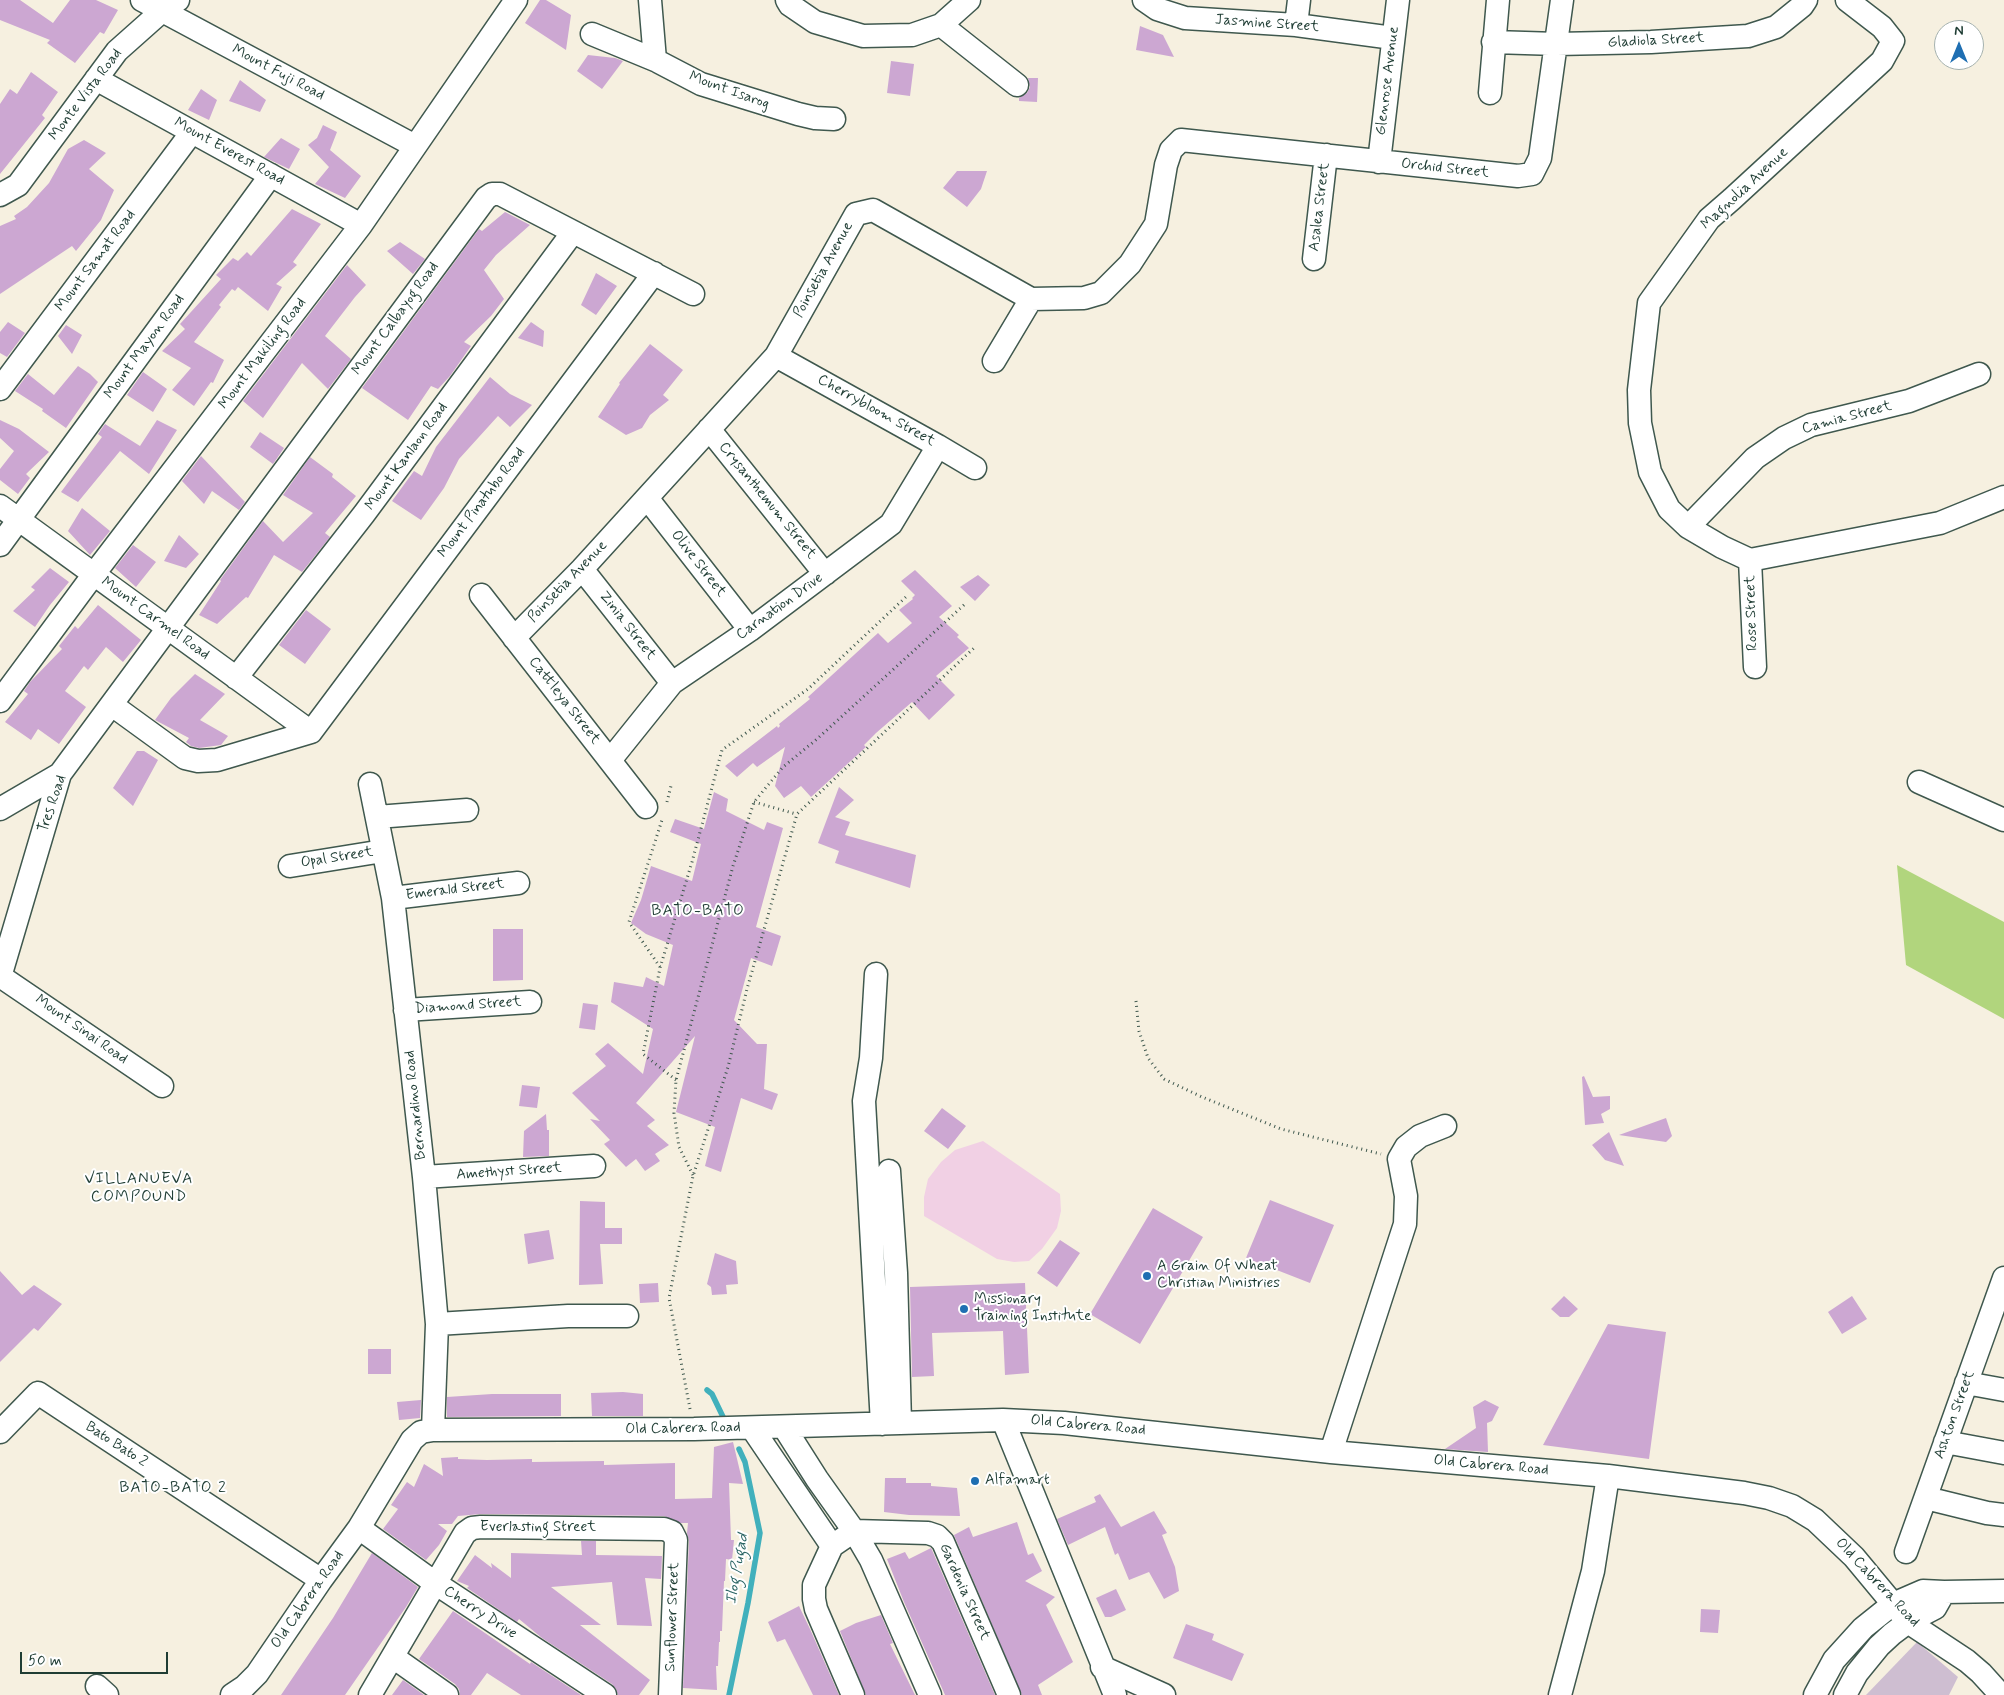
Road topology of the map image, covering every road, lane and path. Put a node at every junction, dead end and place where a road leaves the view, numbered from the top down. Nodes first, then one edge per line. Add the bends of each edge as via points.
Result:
1 (142, 0) edge
2 (516, 0) edge
3 (650, 0) edge
4 (787, 0) edge
5 (969, 0) edge
6 (1144, 0) edge
7 (1299, 0) edge
8 (1398, 0) edge
9 (1498, 0) edge
10 (1562, 0) edge
11 (1806, 0) edge
12 (1847, 0) edge
13 (170, 5) edge
14 (1214, 10) edge
15 (940, 25) junction
16 (1296, 25) junction
17 (592, 34) dead end
18 (1394, 38) junction
19 (1494, 42) junction
20 (1557, 44) junction
21 (656, 60) junction
22 (96, 79) junction
23 (1017, 85) dead end
24 (1490, 92) dead end
25 (834, 119) dead end
26 (192, 132) junction
27 (1181, 140) joint
28 (415, 146) junction
29 (1326, 155) junction
30 (1379, 162) junction
31 (271, 175) junction
32 (0, 195) edge
33 (361, 225) junction
34 (573, 232) junction
35 (1314, 259) dead end
36 (654, 273) junction
37 (693, 294) dead end
38 (1031, 298) junction
39 (776, 356) junction
40 (994, 361) dead end
41 (1979, 374) dead end
42 (0, 390) edge
43 (709, 429) junction
44 (938, 446) junction
45 (975, 468) dead end
46 (2004, 497) edge
47 (646, 498) junction
48 (0, 506) edge
49 (19, 520) junction
50 (1688, 527) junction
51 (0, 545) edge
52 (1750, 560) junction
53 (582, 569) junction
54 (94, 574) junction
55 (825, 574) junction
56 (908, 595) dead end
57 (481, 596) dead end
58 (965, 604) dead end
59 (168, 628) junction
60 (750, 630) junction
61 (514, 638) junction
62 (974, 648) dead end
63 (1755, 667) dead end
64 (236, 678) junction
65 (672, 684) junction
66 (0, 701) edge
67 (112, 705) junction
68 (311, 732) junction
69 (610, 759) junction
70 (60, 774) junction
71 (1919, 782) dead end
72 (370, 784) dead end
73 (671, 786) dead end
74 (754, 802) junction
75 (659, 808) junction
76 (0, 810) edge
77 (467, 810) dead end
78 (796, 814) junction
79 (377, 817) junction
80 (2004, 820) edge
81 (383, 850) junction
82 (290, 866) dead end
83 (518, 883) dead end
84 (393, 898) junction
85 (660, 968) junction
86 (876, 974) dead end
87 (0, 976) edge
88 (1136, 1001) dead end
89 (530, 1002) dead end
90 (405, 1010) junction
91 (676, 1080) junction
92 (162, 1086) dead end
93 (1445, 1126) dead end
94 (1398, 1159) junction
95 (594, 1166) dead end
96 (889, 1171) dead end
97 (693, 1176) junction
98 (424, 1177) junction
99 (2004, 1278) edge
100 (627, 1316) dead end
101 (437, 1324) junction
102 (1995, 1330) edge
103 (1966, 1383) junction
104 (2004, 1390) edge
105 (1003, 1420) junction
106 (891, 1423) junction
107 (784, 1427) junction
108 (752, 1428) junction
109 (694, 1429) junction
110 (434, 1430) junction
111 (0, 1432) edge
112 (1946, 1442) junction
113 (1331, 1452) junction
114 (2004, 1453) edge
115 (1608, 1476) junction
116 (1926, 1498) junction
117 (2004, 1515) edge
118 (359, 1528) junction
119 (854, 1531) junction
120 (676, 1540) joint
121 (832, 1546) junction
122 (1906, 1552) dead end
123 (321, 1580) junction
124 (435, 1583) junction
125 (2004, 1591) edge
126 (1944, 1592) junction
127 (1893, 1604) junction
128 (1908, 1622) junction
129 (393, 1657) junction
130 (1102, 1667) junction
131 (232, 1695) edge
132 (370, 1695) edge
133 (447, 1695) edge
134 (605, 1695) edge
135 (670, 1695) edge
136 (854, 1695) edge
137 (930, 1695) edge
138 (1009, 1695) edge
139 (1114, 1695) edge
140 (1164, 1695) edge
141 (1560, 1695) edge
142 (1815, 1695) edge
143 (1845, 1695) edge
144 (2001, 1695) edge

1 - 13 street, Mount Fuji Road
2 - 28 street, Mount Makiling Road
3 - 21 street
4 - 15 street via 815,22 864,36 912,35
5 - 15 street
6 - 14 street, Jasmine Street via 1157,9 1185,18
7 - 16 street
8 - 18 street, Glenrose Avenue
9 - 19 street
10 - 20 street, Orchid Street
11 - 20 street, Gladiola Street via 1776,27 1748,36
12 - 50 street, Magnolia Avenue via 1882,27 1893,42 1882,61 1709,219 1649,303 1639,390 1640,423 1650,472 1669,509
13 - 22 street, Monte Vista Road via 117,51
13 - 28 street, Mount Fuji Road
14 - 16 street, Jasmine Street
15 - 23 street
16 - 18 street, Jasmine Street
17 - 21 street, Mount Isarog
18 - 30 street, Glenrose Avenue
19 - 20 street, Gladiola Street
19 - 24 street
20 - 30 street, Orchid Street via 1540,158 1532,174 1518,176
21 - 25 street, Mount Isarog via 701,84 806,116
22 - 26 street, Mount Everest Road
22 - 32 street, Monte Vista Road via 18,185
26 - 31 street, Mount Everest Road
26 - 42 street, Mount Samat Road
27 - 29 street, Orchid Street
27 - 38 street, Poinsetia Avenue via 1171,150 1166,165 1156,224 1130,264 1101,293 1084,298
28 - 33 street, Mount Makiling Road
29 - 30 street, Orchid Street
29 - 35 street, Asalea Street
31 - 33 street, Mount Everest Road
31 - 49 street, Mount Mayon Road
33 - 54 street, Mount Makiling Road
34 - 36 street, Mount Calbayog Road
34 - 59 street, Mount Calbayog Road via 500,194 486,198
34 - 64 street, Mount Kanlaon Road via 364,514
36 - 37 street, Mount Calbayog Road
36 - 68 street, Mount Pinatubo Road
38 - 39 street, Poinsetia Avenue via 873,210 856,214
38 - 40 street
39 - 43 street, Poinsetia Avenue
39 - 44 street, Cherrybloom Street
41 - 50 street, Camia Street via 1909,401 1811,425 1784,438 1755,458
43 - 47 street, Poinsetia Avenue
43 - 55 street, Crysanthemum Street
44 - 45 street, Cherrybloom Street
44 - 55 street, Carnation Drive via 891,524
46 - 52 street via 1940,523
47 - 53 street, Poinsetia Avenue
47 - 60 street, Olive Street
48 - 49 street, Mount Carmel Road
49 - 51 street, Mount Mayon Road
49 - 54 street, Mount Carmel Road
50 - 52 street, Magnolia Avenue
52 - 63 street, Rose Street
53 - 61 street, Poinsetia Avenue
53 - 65 street, Zinia Street
54 - 59 street, Mount Carmel Road
54 - 66 street, Mount Makiling Road
55 - 60 street, Carnation Drive
56 - 85 path via 808,689 722,750
57 - 61 street, Cattleya Street
58 - 74 path via 783,766
59 - 64 street, Mount Carmel Road
59 - 67 street, Tres Road
60 - 65 street, Carnation Drive
61 - 69 street, Cattleya Street
62 - 78 path
64 - 68 street, Mount Carmel Road
65 - 69 street, Carnation Drive
67 - 68 street via 185,758 198,761 217,760
67 - 70 street, Tres Road
69 - 75 street, Cattleya Street
70 - 76 street
70 - 87 street, Tres Road
71 - 80 street
72 - 79 street, Bernardino Road
73 - 75 path
74 - 78 path
74 - 91 path via 733,866
75 - 85 path via 652,856 629,922
77 - 79 street
78 - 97 path via 746,988 728,1067
79 - 81 street, Bernardino Road
81 - 82 street, Opal Street
81 - 84 street, Bernardino Road
83 - 84 street, Emerald Street
84 - 90 street, Bernardino Road
85 - 91 path via 643,1054
86 - 106 street via 871,1058 864,1101
87 - 92 street, Mount Sinai Road
88 - 94 path via 1139,1031 1148,1058 1164,1079 1281,1128
89 - 90 street, Diamond Street
90 - 98 street, Bernardino Road
91 - 97 path via 674,1113 679,1147
93 - 94 street via 1420,1136 1406,1147
94 - 113 street via 1406,1196 1405,1224
95 - 98 street, Amethyst Street
96 - 106 street via 896,1273
97 - 109 path via 669,1298
98 - 101 street, Bernardino Road
99 - 102 street, Ashton Street
100 - 101 street
101 - 110 street, Bernardino Road
102 - 103 street, Ashton Street
103 - 104 street
103 - 112 street, Ashton Street
105 - 106 street, Old Cabrera Road
105 - 113 street, Old Cabrera Road via 1064,1422
105 - 130 street
106 - 107 street, Old Cabrera Road
107 - 108 street, Old Cabrera Road
107 - 119 street
108 - 109 street, Old Cabrera Road
108 - 121 street
109 - 110 street, Old Cabrera Road
110 - 118 street, Old Cabrera Road via 421,1432 412,1440
111 - 123 street, Bato Bato 2 via 38,1393
112 - 114 street
112 - 116 street, Ashton Street
113 - 115 street, Old Cabrera Road
115 - 127 street, Old Cabrera Road via 1744,1492 1792,1506 1835,1537
115 - 141 street via 1592,1571
116 - 117 street
116 - 122 street, Ashton Street
118 - 123 street, Old Cabrera Road
118 - 124 street, Cherry Drive
119 - 121 street
119 - 137 street via 871,1560
119 - 138 street, Gardenia Street via 928,1533 943,1542
120 - 124 street, Everlasting Street via 672,1532 664,1529 472,1528 465,1533
120 - 135 street, Sunflower Street
121 - 136 street via 814,1585 814,1599
123 - 131 street, Old Cabrera Road via 257,1674
124 - 129 street, Everlasting Street
124 - 134 street, Cherry Drive
125 - 126 street
126 - 127 street via 1923,1591
126 - 128 street via 1935,1608
127 - 128 street, Old Cabrera Road
127 - 142 street via 1863,1628 1834,1660
128 - 143 street via 1879,1646 1857,1673
128 - 144 street, Old Cabrera Road via 1967,1661
129 - 132 street, Everlasting Street
129 - 133 street
130 - 139 street
130 - 140 street

